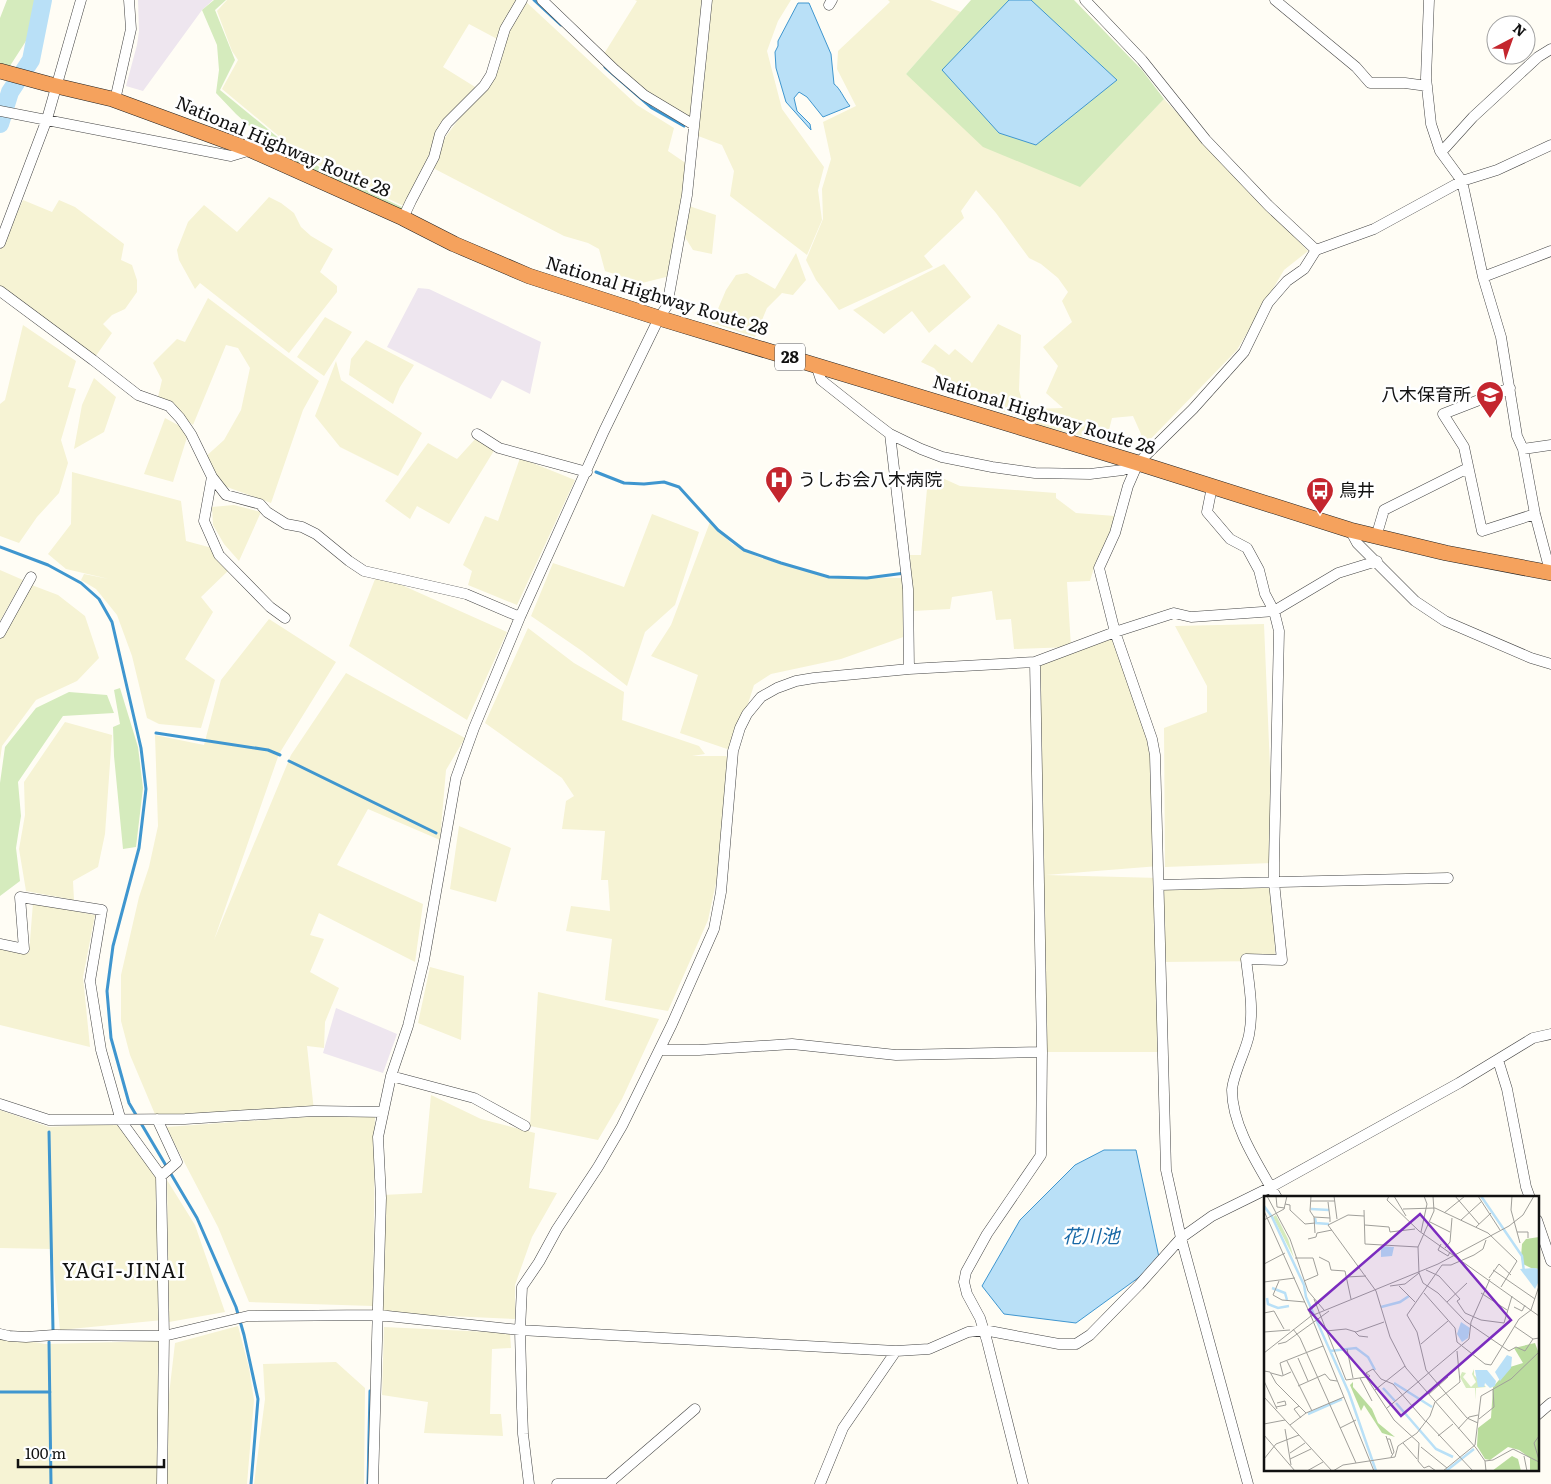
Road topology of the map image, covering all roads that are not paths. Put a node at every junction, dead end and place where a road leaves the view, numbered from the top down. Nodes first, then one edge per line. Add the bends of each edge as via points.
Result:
1 (81, 0) edge
2 (129, 0) edge
3 (522, 0) edge
4 (542, 0) edge
5 (706, 0) edge
6 (1085, 0) edge
7 (1275, 0) edge
8 (1429, 0) edge
9 (1551, 49) edge
10 (0, 70) edge
11 (52, 85) junction
12 (1427, 86) junction
13 (115, 100) junction
14 (0, 110) edge
15 (43, 119) junction
16 (694, 125) junction
17 (1551, 145) edge
18 (251, 150) junction
19 (1440, 151) junction
20 (1462, 181) junction
21 (403, 218) junction
22 (0, 243) edge
23 (1316, 250) junction
24 (1551, 251) edge
25 (1483, 277) junction
26 (0, 291) edge
27 (659, 318) junction
28 (816, 365) junction
29 (1510, 388) junction
30 (477, 434) dead end
31 (890, 434) junction
32 (1551, 445) edge
33 (1523, 449) junction
34 (1138, 463) junction
35 (1468, 468) junction
36 (587, 472) junction
37 (212, 477) junction
38 (1212, 486) junction
39 (1535, 514) junction
40 (1350, 530) junction
41 (1376, 536) junction
42 (1547, 540) edge
43 (1377, 561) junction
44 (1551, 574) edge
45 (31, 577) dead end
46 (1274, 611) junction
47 (520, 617) junction
48 (285, 618) dead end
49 (1115, 632) junction
50 (0, 633) edge
51 (1035, 662) junction
52 (1551, 664) edge
53 (909, 669) junction
54 (1448, 878) dead end
55 (1274, 882) junction
56 (1160, 885) junction
57 (0, 944) edge
58 (1551, 1034) edge
59 (660, 1050) junction
60 (1042, 1052) junction
61 (1498, 1060) junction
62 (391, 1076) junction
63 (0, 1104) edge
64 (383, 1112) junction
65 (123, 1120) junction
66 (154, 1120) junction
67 (525, 1126) dead end
68 (161, 1176) junction
69 (1271, 1187) junction
70 (1276, 1196) edge
71 (1529, 1196) edge
72 (1538, 1223) edge
73 (1181, 1238) junction
74 (1551, 1261) edge
75 (378, 1315) junction
76 (520, 1330) junction
77 (984, 1330) junction
78 (0, 1334) edge
79 (164, 1336) junction
80 (896, 1351) junction
81 (1551, 1403) edge
82 (695, 1409) dead end
83 (1538, 1414) edge
84 (610, 1483) edge
85 (162, 1484) edge
86 (373, 1484) edge
87 (529, 1484) edge
88 (557, 1484) edge
89 (820, 1484) edge
90 (1023, 1484) edge
91 (1248, 1484) edge

1 - 11 street
2 - 13 street via 131,29
3 - 21 street via 505,29 491,75 440,134 434,157
4 - 16 street via 644,95
5 - 16 street
6 - 23 street via 1142,60 1206,140
7 - 12 street via 1356,67 1370,83
8 - 12 street
9 - 19 street via 1538,57
10 - 11 highway, National Highway Route 28 / 28
11 - 13 highway, National Highway Route 28 / 28
11 - 15 street
12 - 19 street via 1431,124
13 - 18 highway, National Highway Route 28 / 28
14 - 15 street
15 - 18 street via 231,156
15 - 22 street
16 - 27 street via 688,195 674,275 667,306
17 - 20 street via 1497,170
18 - 21 highway, National Highway Route 28 / 28
19 - 20 street
20 - 23 street via 1374,230
20 - 25 street
21 - 27 highway, National Highway Route 28 / 28 via 528,276
23 - 34 street via 1304,269 1287,281 1268,303 1244,352
24 - 25 street
25 - 29 street via 1501,337
26 - 37 street via 138,395 169,406 191,434
27 - 28 highway, National Highway Route 28 / 28
27 - 36 street
28 - 31 street via 821,380
28 - 34 highway, National Highway Route 28 / 28
29 - 33 street via 1517,436
29 - 35 street via 1443,414 1464,447
30 - 36 street via 500,448
31 - 34 street via 942,457 1035,473 1090,474 1123,470
31 - 53 street via 908,588
32 - 33 street
33 - 39 street
34 - 38 highway, National Highway Route 28 / 28
34 - 49 street via 1100,568
35 - 39 street via 1482,531
35 - 41 street via 1384,510
36 - 47 street
37 - 47 street via 226,495 260,504 286,524 316,534 364,571 466,594
37 - 48 street via 204,522 219,555 270,608
38 - 40 highway, National Highway Route 28 / 28
38 - 46 street via 1207,512 1230,539 1247,548
39 - 42 street
40 - 41 highway, National Highway Route 28 / 28
40 - 43 street via 1357,543
41 - 44 highway, National Highway Route 28 / 28
42 - 44 street
43 - 46 street via 1338,573
43 - 52 street via 1415,601 1446,621
45 - 50 street
46 - 49 street via 1191,616 1174,614
46 - 55 street via 1279,632
47 - 62 street via 456,778 424,960 408,1026
49 - 51 street
49 - 56 street via 1155,755
51 - 53 street
51 - 60 street
53 - 59 street via 796,681 762,697 746,714 734,751 721,892 714,928
54 - 55 street
55 - 56 street
55 - 69 street via 1282,960 1246,959 1252,1012 1249,1036 1232,1087 1244,1138
56 - 73 street via 1166,1170
57 - 65 street via 24,949 20,897 102,910 90,981 102,1050
58 - 61 street via 1533,1038
59 - 60 street via 792,1044 896,1055
59 - 76 street via 611,1145 522,1287
60 - 77 street via 1041,1155 966,1272 964,1282
61 - 69 street
61 - 71 street
62 - 64 street
62 - 67 street via 474,1098
63 - 65 street via 49,1120
64 - 66 street via 314,1111
64 - 75 street via 378,1137
65 - 66 street
65 - 68 street
66 - 68 street via 177,1162
68 - 79 street
69 - 70 street
69 - 73 street via 1212,1216
72 - 74 street
73 - 77 street via 1090,1336 1076,1344 1059,1344
73 - 91 street
75 - 76 street
75 - 79 street via 248,1316
75 - 86 street
76 - 80 street
76 - 87 street via 523,1434
77 - 80 street via 968,1332 929,1349
77 - 90 street
78 - 79 street via 26,1337
79 - 85 street
80 - 89 street via 843,1428
81 - 83 street
82 - 84 street
84 - 88 street

